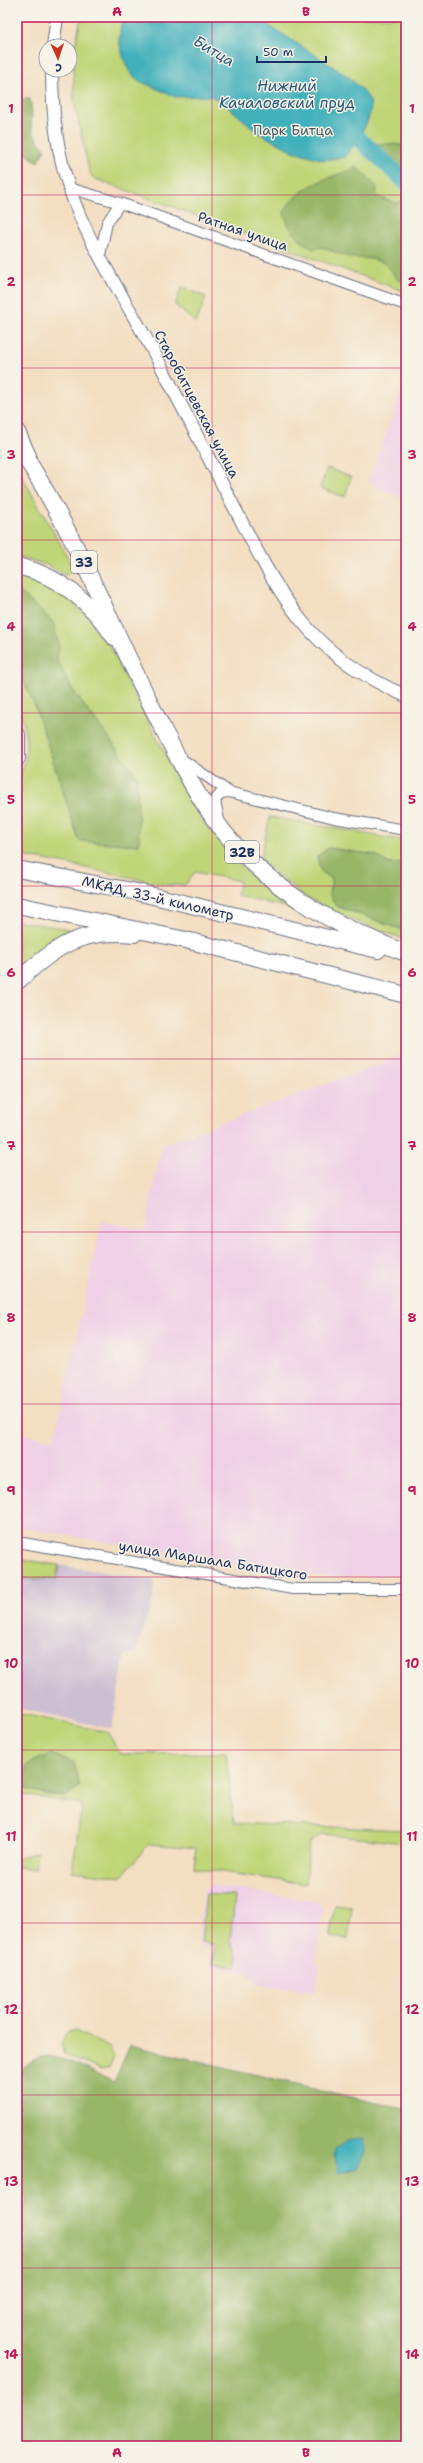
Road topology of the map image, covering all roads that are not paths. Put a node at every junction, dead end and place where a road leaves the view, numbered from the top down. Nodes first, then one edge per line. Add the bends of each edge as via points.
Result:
1 (57, 17) edge
2 (54, 38) edge
3 (52, 78) edge
4 (69, 188) junction
5 (120, 202) junction
6 (100, 255) junction
7 (406, 305) edge
8 (17, 432) edge
9 (17, 444) edge
10 (35, 472) junction
11 (17, 566) edge
12 (126, 655) junction
13 (406, 696) edge
14 (17, 735) edge
15 (176, 755) junction
16 (17, 758) edge
17 (229, 792) junction
18 (221, 828) junction
19 (406, 830) edge
20 (17, 869) edge
21 (17, 905) edge
22 (186, 940) junction
23 (406, 953) edge
24 (406, 958) edge
25 (17, 982) edge
26 (406, 995) edge
27 (17, 1542) edge
28 (406, 1589) edge

1 - 2 street
3 - 4 street, Старобитцевская улица via 53,119
4 - 5 street, Ратная улица
4 - 6 street, Старобитцевская улица via 82,221
5 - 6 street via 107,223
5 - 7 street, Ратная улица
6 - 13 street, Старобитцевская улица via 281,592 302,622 322,643 368,676
8 - 10 main road
9 - 10 main road, 33
10 - 12 main road, 33 via 75,545
11 - 12 main road, 32B via 46,576 78,596 102,620
12 - 15 main road, 32B
14 - 16 main road
15 - 17 street via 195,771
15 - 18 main road, 32B via 205,806
17 - 18 street via 221,793 215,800
17 - 19 street via 334,818
18 - 23 main road, 32B via 254,864 302,904 335,922
20 - 24 main road, МКАД, 33-й километр via 137,892
21 - 22 main road
22 - 25 main road via 123,933 90,934 58,947
22 - 26 main road
27 - 28 street, улица Маршала Батицкого via 293,1588

